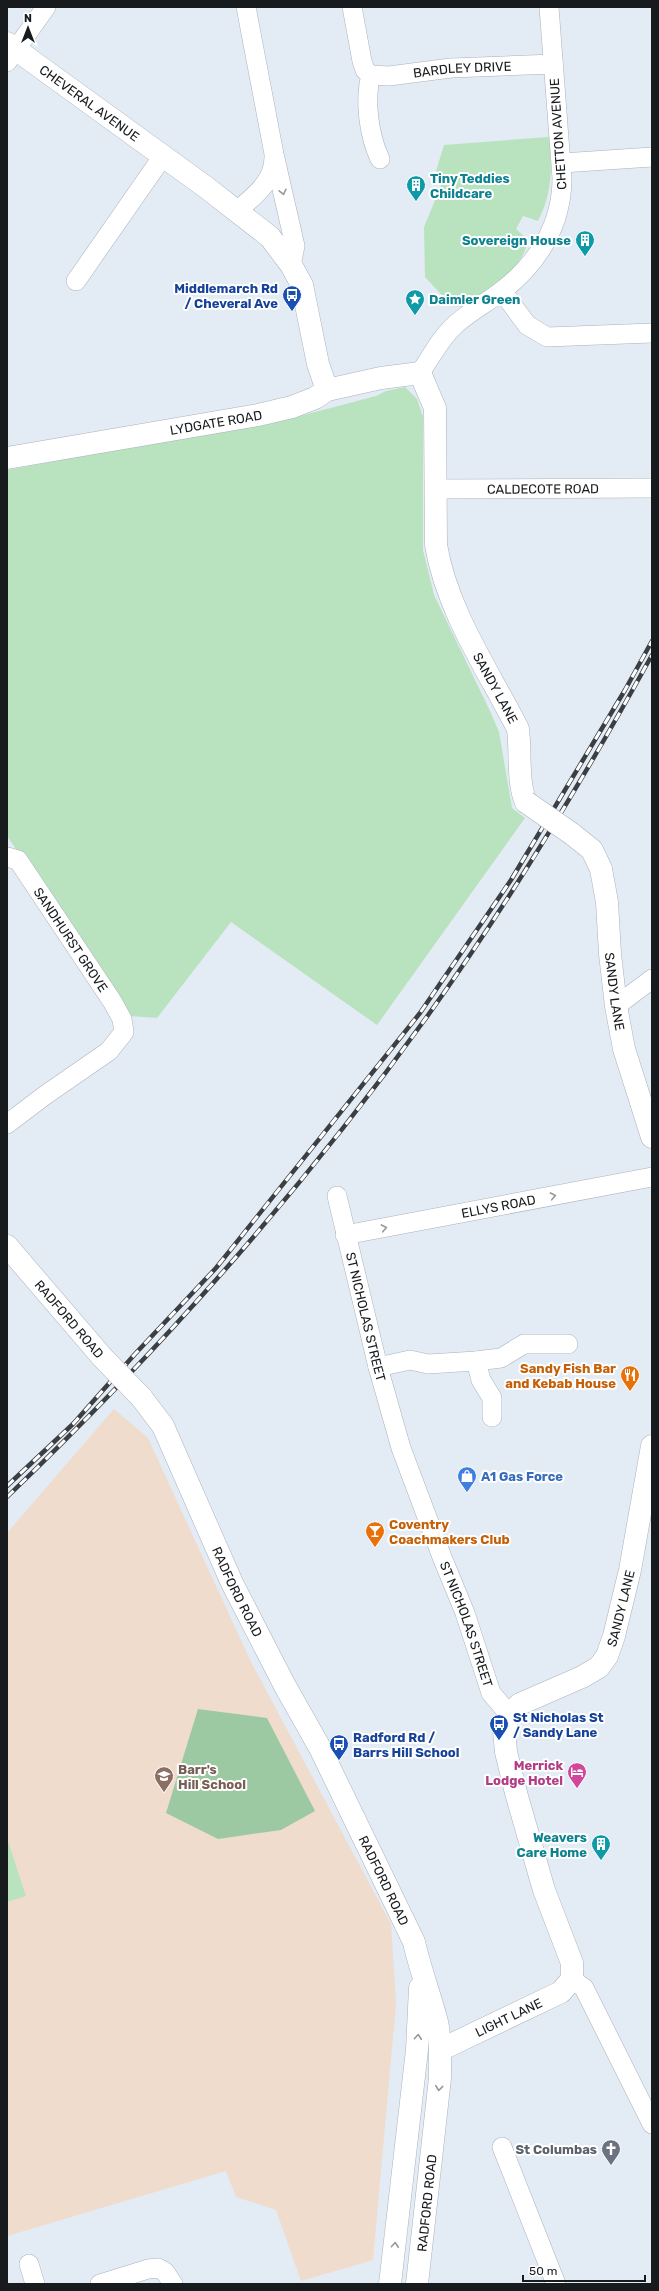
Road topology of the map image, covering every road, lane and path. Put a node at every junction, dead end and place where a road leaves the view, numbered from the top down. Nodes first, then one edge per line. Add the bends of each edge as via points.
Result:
1 (46, 7) edge
2 (246, 7) edge
3 (352, 7) edge
4 (549, 7) edge
5 (10, 52) edge
6 (553, 64) junction
7 (372, 75) junction
8 (274, 154) junction
9 (163, 156) junction
10 (652, 157) edge
11 (380, 159) dead end
12 (562, 163) junction
13 (237, 211) junction
14 (291, 265) junction
15 (76, 281) dead end
16 (502, 291) junction
17 (652, 333) edge
18 (420, 373) junction
19 (327, 390) junction
20 (7, 458) edge
21 (652, 488) edge
22 (435, 489) junction
23 (7, 857) edge
24 (652, 979) edge
25 (616, 1006) junction
26 (7, 1124) edge
27 (652, 1137) edge
28 (652, 1177) edge
29 (337, 1196) dead end
30 (345, 1235) junction
31 (7, 1246) edge
32 (568, 1344) dead end
33 (476, 1361) junction
34 (378, 1367) junction
35 (492, 1417) dead end
36 (652, 1446) edge
37 (509, 1714) junction
38 (420, 1969) junction
39 (572, 1979) junction
40 (440, 2050) junction
41 (652, 2124) edge
42 (502, 2147) dead end
43 (398, 2201) junction
44 (29, 2264) dead end
45 (35, 2284) edge
46 (100, 2284) edge
47 (173, 2284) edge
48 (390, 2284) edge
49 (417, 2284) edge
50 (556, 2284) edge

1 - 5 street, CHEVERAL AVENUE
2 - 8 street
3 - 7 street via 362,61 365,70
4 - 6 street, CHETTON AVENUE
5 - 9 street, CHEVERAL AVENUE
6 - 7 street, BARDLEY DRIVE via 451,68 389,76
6 - 12 street, CHETTON AVENUE
7 - 11 street via 368,99 374,146
8 - 13 street via 274,169 268,181
8 -> 14 street via 295,246
9 - 13 street, CHEVERAL AVENUE
9 - 15 street
10 - 12 street
12 - 16 street, CHETTON AVENUE via 562,193 555,222 544,246 527,270
13 - 14 street, CHEVERAL AVENUE via 270,237
14 - 19 street, CHEVERAL AVENUE via 302,285 318,364
16 - 17 street via 527,325 547,337
16 - 18 street, CHETTON AVENUE via 455,325
18 - 19 street, LYDGATE ROAD via 381,378
18 - 22 street, SANDY LANE via 435,408
19 - 20 street, LYDGATE ROAD via 309,401 272,412
21 - 22 street, CALDECOTE ROAD
22 - 25 street, SANDY LANE, bridge via 436,545 440,565 458,615 518,729 522,788 526,802 592,850 601,869 607,902
23 - 26 street, SANDHURST GROVE via 18,860 112,1001 122,1019 124,1032 109,1051
24 - 25 street
25 - 27 street, SANDY LANE via 624,1049
30 -> 28 street, ELLYS ROAD
29 - 30 street, ST NICHOLAS STREET
30 - 34 street, ST NICHOLAS STREET
31 - 38 street, RADFORD ROAD, bridge via 103,1358 141,1397 163,1426 232,1583 351,1811 414,1942
32 - 33 street via 524,1344 501,1358
33 - 34 street via 428,1364 410,1360
33 - 35 street via 484,1388 492,1398
34 - 37 street, ST NICHOLAS STREET via 402,1448 465,1613 491,1693
36 - 37 street, SANDY LANE via 630,1570 607,1656 599,1667 520,1704
37 - 39 street via 504,1731 506,1752 544,1890 572,1963
38 - 40 street, RADFORD ROAD via 437,2023
43 -> 38 street, RADFORD ROAD via 417,2050
39 - 40 street, LIGHT LANE via 562,1992
39 - 41 street via 584,1988
40 - 43 street, RADFORD ROAD via 432,2054 426,2068 414,2158
40 -> 49 street, RADFORD ROAD via 440,2078
42 - 50 street
48 -> 43 street, RADFORD ROAD
44 - 45 street
46 - 47 street via 153,2268 166,2272

